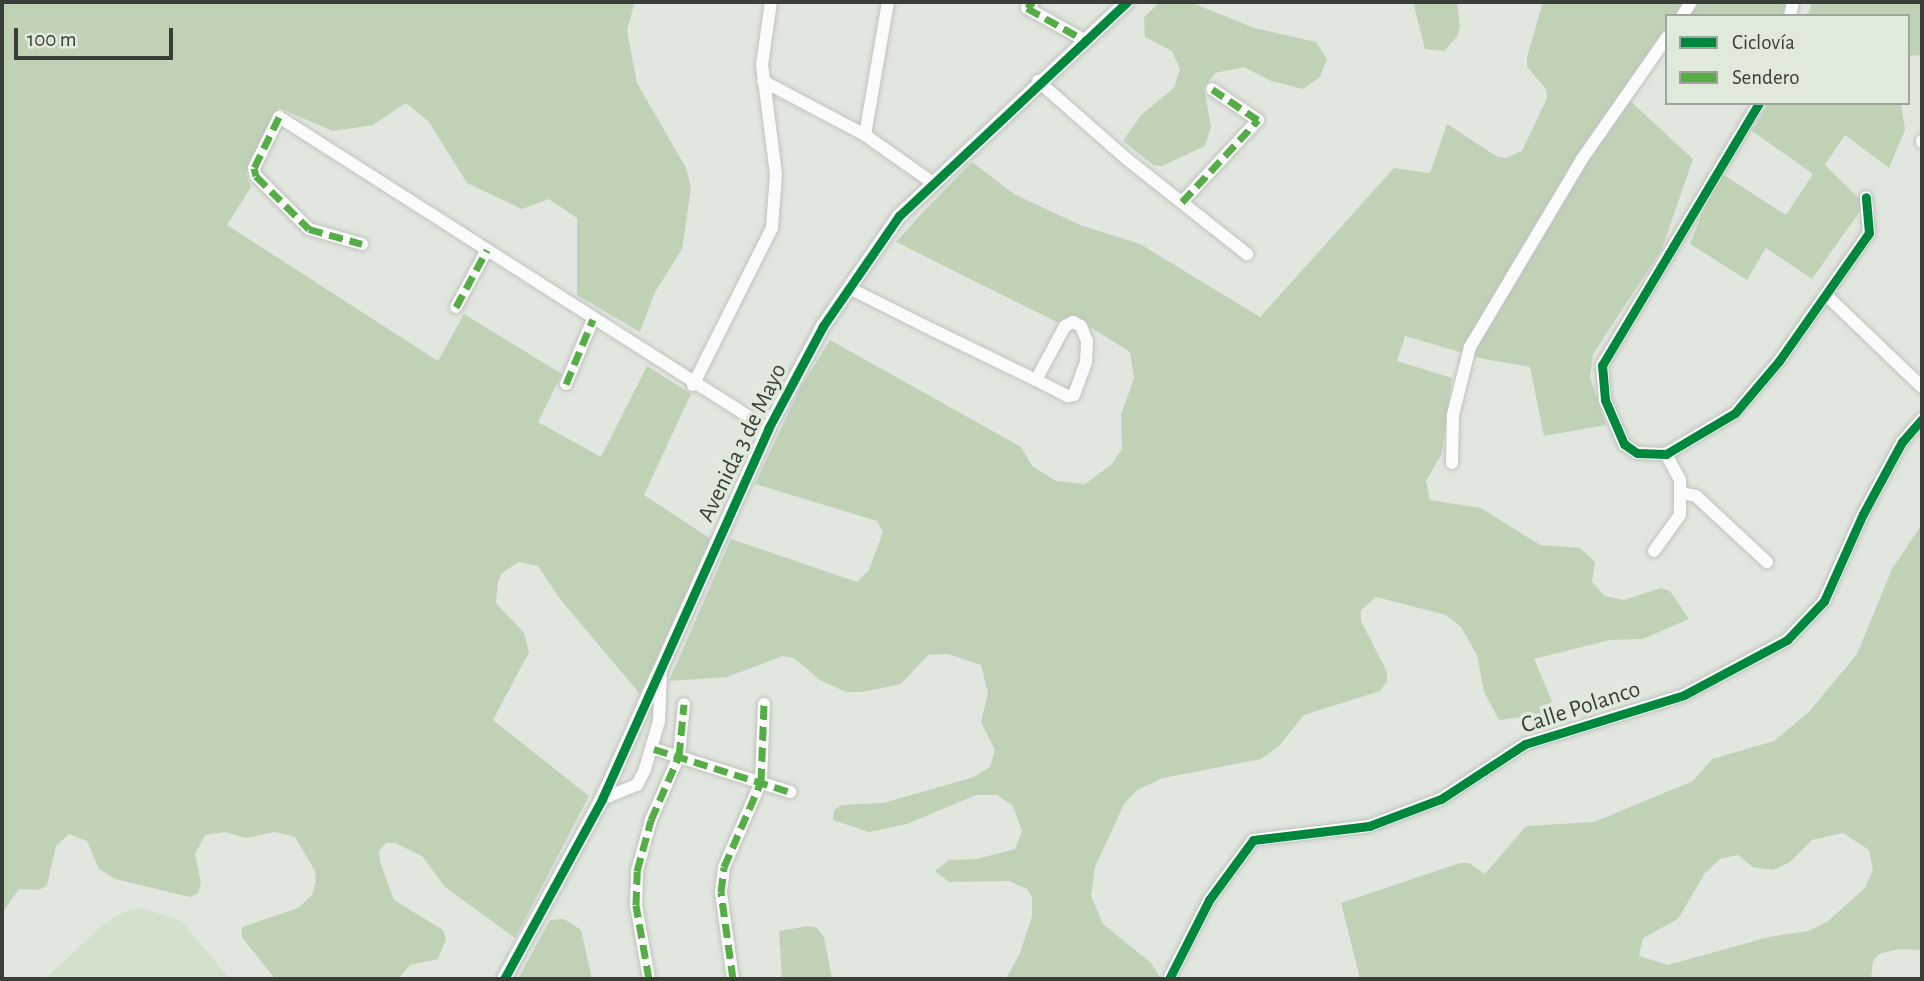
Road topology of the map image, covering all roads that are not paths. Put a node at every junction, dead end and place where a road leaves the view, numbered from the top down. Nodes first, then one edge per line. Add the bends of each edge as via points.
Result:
1 (771, 2) edge
2 (888, 2) edge
3 (1033, 2) edge
4 (1127, 2) edge
5 (1665, 40) edge
6 (1086, 41) junction
7 (763, 81) junction
8 (1038, 81) junction
9 (1212, 89) dead end
10 (1758, 105) edge
11 (865, 135) junction
12 (933, 183) junction
13 (1866, 197) dead end
14 (1181, 202) junction
15 (362, 244) dead end
16 (487, 250) junction
17 (1247, 254) dead end
18 (849, 288) junction
19 (1826, 295) junction
20 (456, 307) dead end
21 (593, 319) junction
22 (1036, 380) junction
23 (566, 384) dead end
24 (693, 385) junction
25 (1922, 387) edge
26 (1922, 419) edge
27 (768, 429) junction
28 (1666, 454) junction
29 (1452, 463) dead end
30 (1682, 493) junction
31 (1654, 551) dead end
32 (1767, 562) dead end
33 (660, 664) junction
34 (684, 704) dead end
35 (764, 704) dead end
36 (654, 749) junction
37 (679, 756) junction
38 (761, 782) junction
39 (790, 792) dead end
40 (602, 799) junction
41 (504, 979) edge
42 (649, 979) edge
43 (733, 979) edge
44 (1169, 979) edge

1 - 7 street
2 - 11 street
3 - 6 street via 1027,8
4 - 6 street, Avenida 3 de Mayo
5 - 29 street via 1582,159 1470,346 1453,415
6 - 8 street, Avenida 3 de Mayo
7 - 11 street
7 - 24 street via 776,174 772,228
8 - 12 street, Avenida 3 de Mayo
8 - 14 street
9 - 14 street via 1258,120
10 - 28 street via 1602,365 1605,400 1624,444 1637,453
11 - 12 street
12 - 18 street, Avenida 3 de Mayo via 899,216
13 - 19 street via 1869,233
14 - 17 street
15 - 16 street via 309,229 256,176 254,168 279,117
16 - 20 street
16 - 21 street
18 - 22 street
18 - 27 street, Avenida 3 de Mayo via 823,326
19 - 25 street
19 - 28 street via 1735,413
21 - 23 street
21 - 24 street
22 - 22 street via 1065,326 1073,322 1081,326 1087,341 1086,362 1074,394 1068,397
24 - 27 street
26 - 44 street, Calle Polanco via 1902,442 1863,514 1824,600 1787,640 1684,695 1525,744 1441,799 1368,826 1253,840 1209,900
27 - 33 street, Avenida 3 de Mayo
28 - 30 street
30 - 31 street via 1680,515
30 - 32 street via 1696,496
33 - 36 street
33 - 40 street, Avenida 3 de Mayo
34 - 37 street
35 - 38 street
36 - 37 street
36 - 40 street via 637,785
37 - 38 street
37 - 42 street via 637,871 636,905
38 - 39 street
38 - 43 street via 724,867 721,892
40 - 41 street, Avenida 3 de Mayo

